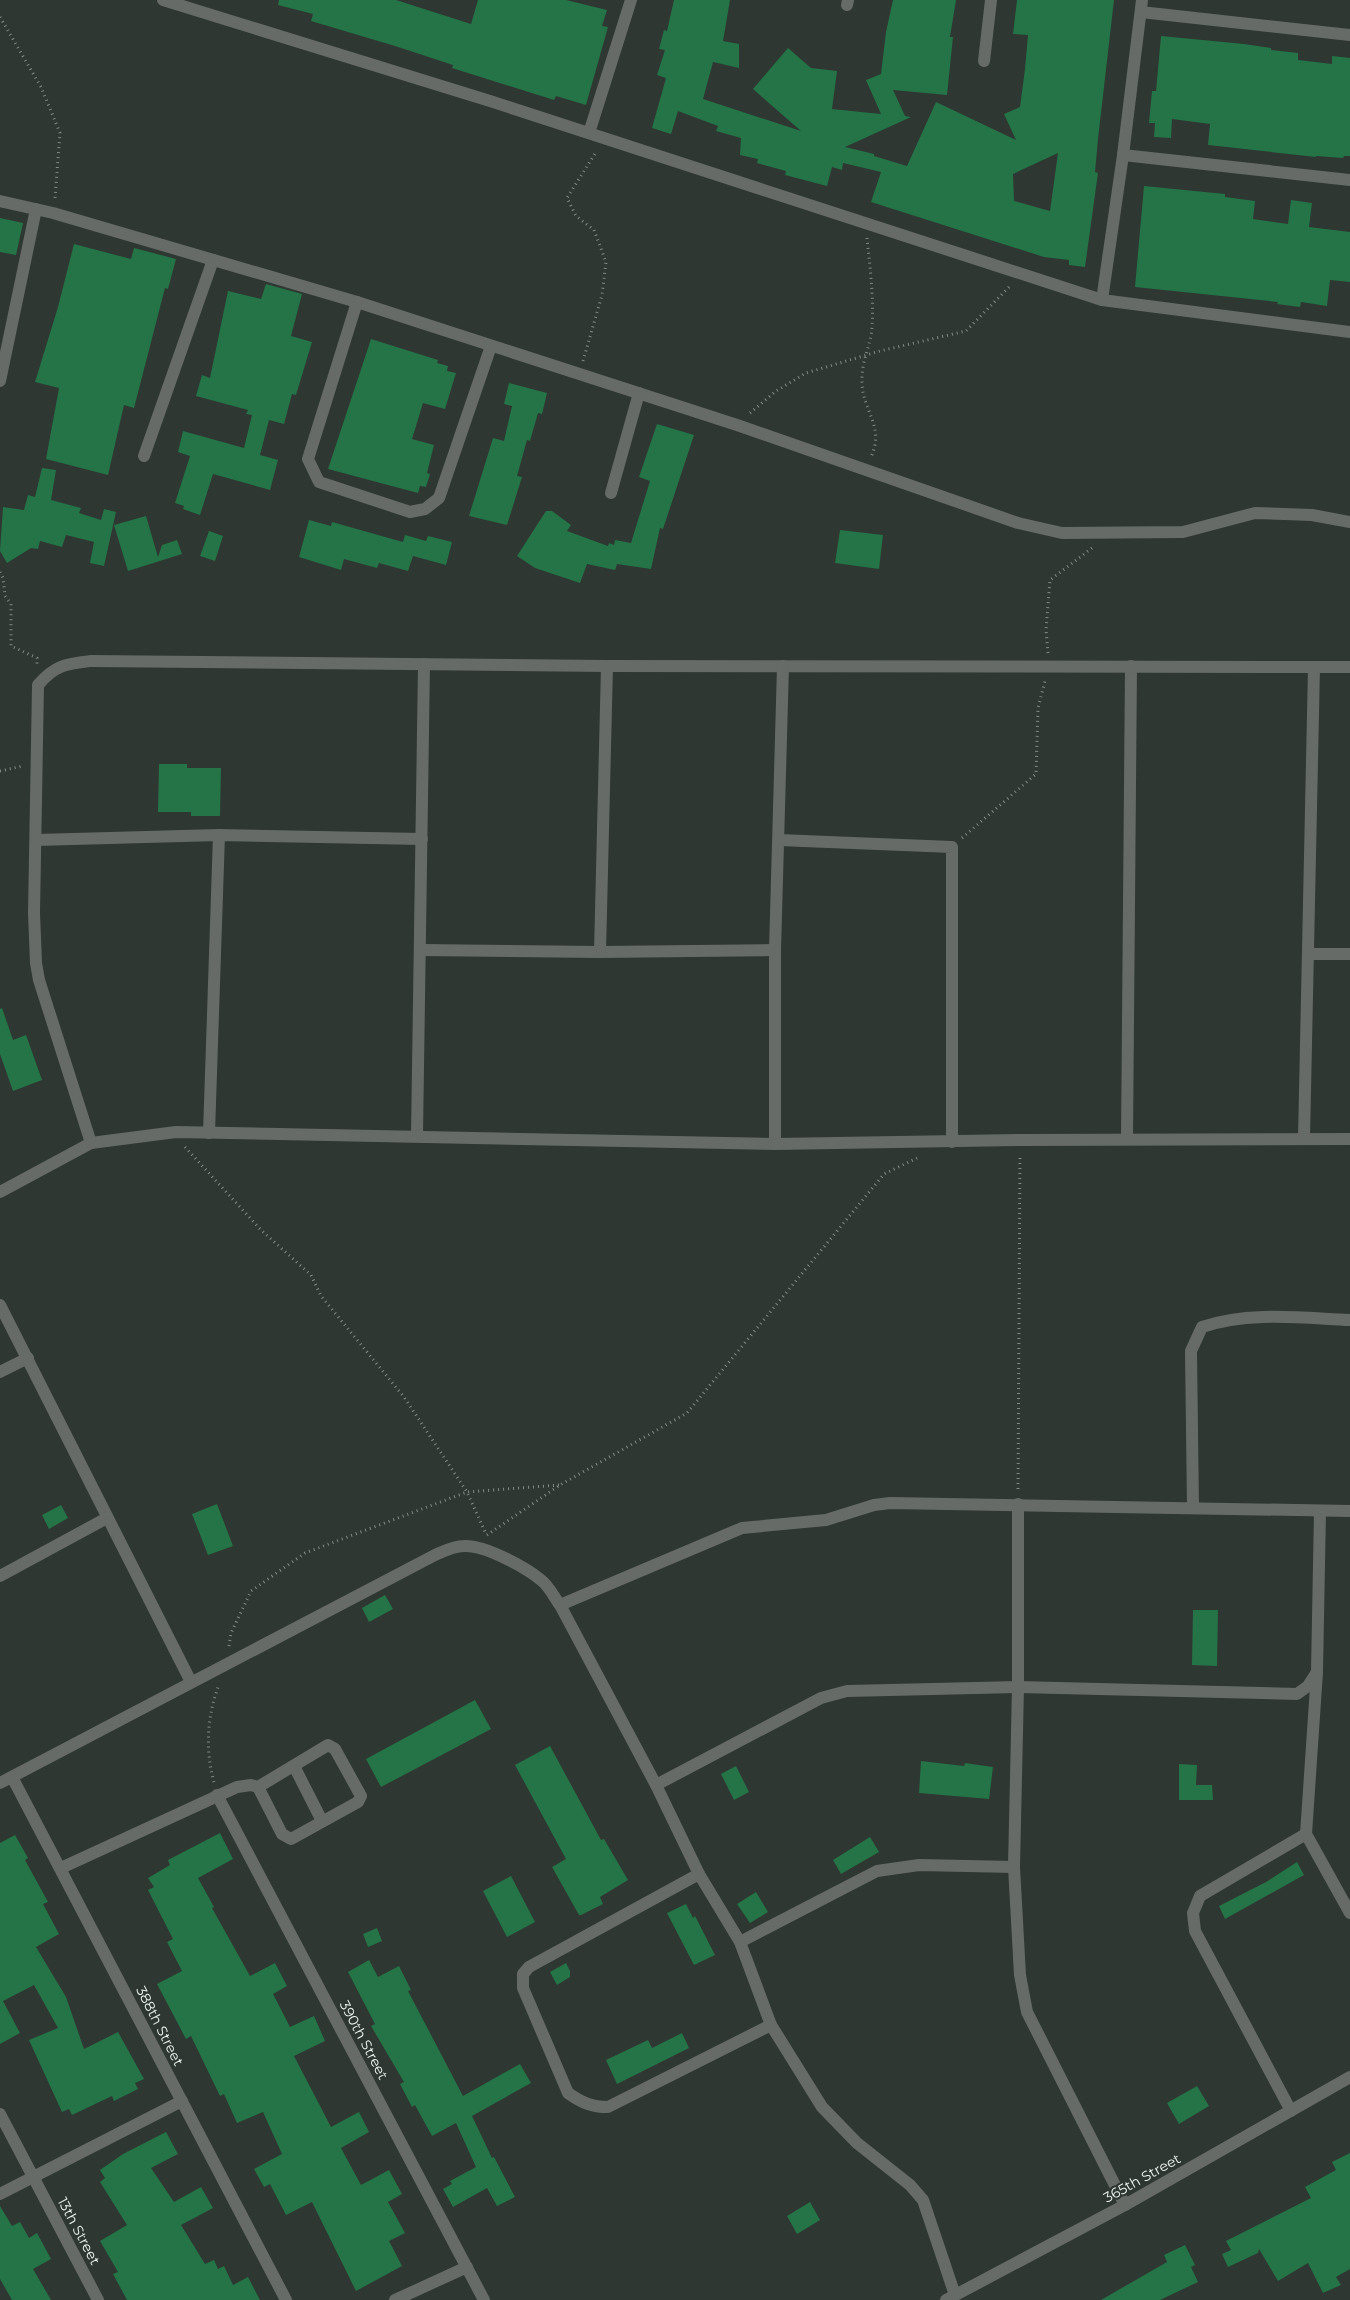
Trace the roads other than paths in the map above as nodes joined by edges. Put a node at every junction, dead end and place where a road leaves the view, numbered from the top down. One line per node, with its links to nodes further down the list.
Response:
1 (164, 0): 7 (street)
2 (631, 0): 7 (street)
3 (991, 0): 6 (street)
4 (1141, 6): 5 (street); 8 (street)
5 (1350, 35)
6 (984, 61)
7 (589, 133): 13 (street)
8 (1123, 155): 9 (street); 13 (street)
9 (1350, 180)
10 (0, 201): 11 (street)
11 (36, 208): 12 (street); 17 (street)
12 (213, 260): 14 (street); 20 (street)
13 (1102, 300): 15 (street)
14 (357, 302): 16 (street); 16 (street)
15 (1350, 332)
16 (491, 346): 19 (street)
17 (2, 365): 18 (street)
18 (0, 381)
19 (640, 393): 21 (street); 22 (street)
20 (144, 456)
21 (611, 492)
22 (1350, 522)
23 (424, 664): 24 (street); 30 (street); 31 (street)
24 (607, 666): 25 (street); 35 (street)
25 (783, 666): 26 (street); 32 (street)
26 (1131, 666): 27 (street); 41 (street)
27 (1314, 667): 28 (street); 36 (street)
28 (1350, 667)
29 (219, 835): 30 (street); 31 (street); 38 (street)
30 (422, 839): 33 (street)
31 (36, 840): 44 (street)
32 (779, 840): 34 (street); 43 (street)
33 (421, 950): 35 (street); 39 (street)
34 (775, 950): 35 (street); 45 (street)
35 (600, 952)
36 (1309, 954): 37 (street); 40 (street)
37 (1350, 954)
38 (209, 1133): 39 (street); 44 (street)
39 (417, 1135): 45 (street)
40 (1304, 1138): 41 (street); 42 (street)
41 (1128, 1139): 43 (street)
42 (1350, 1139)
43 (952, 1142): 45 (street)
44 (91, 1143): 46 (street)
45 (775, 1144)
46 (0, 1192)
47 (0, 1305): 49 (street)
48 (1350, 1320): 52 (street)
49 (28, 1358): 50 (street); 55 (street)
50 (0, 1372)
51 (1018, 1504): 52 (street); 57 (street); 60 (street)
52 (1193, 1508): 53 (street)
53 (1320, 1511): 54 (street); 58 (street)
54 (1350, 1511)
55 (107, 1518): 56 (street); 59 (street)
56 (0, 1576)
57 (560, 1605): 59 (street); 64 (street)
58 (1317, 1672): 60 (street); 68 (street)
59 (191, 1682): 62 (street)
60 (1018, 1687): 64 (street); 69 (street)
61 (294, 1766): 65 (street); 67 (street); 67 (street)
62 (12, 1777): 63 (street); 70 (street, 388th Street)
63 (0, 1783)
64 (656, 1786): 71 (street)
65 (258, 1787): 66 (street); 67 (street)
66 (217, 1795): 70 (street); 82 (street, 390th Street)
67 (322, 1821)
68 (1306, 1834): 72 (street); 77 (street)
69 (1014, 1867): 73 (street); 81 (street)
70 (61, 1868): 76 (street, 388th Street)
71 (699, 1874): 73 (street); 74 (street)
72 (1350, 1912)
73 (740, 1942): 74 (street)
74 (771, 2025): 83 (street)
75 (1350, 2077): 77 (street, 365th Street)
76 (182, 2102): 79 (street); 85 (street, 388th Street)
77 (1291, 2111): 81 (street, 365th Street)
78 (0, 2114): 79 (street, 13th Street)
79 (33, 2177): 80 (street); 84 (street, 13th Street)
80 (0, 2194)
81 (1125, 2205): 83 (street, 365th Street)
82 (467, 2267): 86 (street); 87 (street, 390th Street)
83 (950, 2298)
84 (98, 2300)
85 (286, 2300)
86 (395, 2300)
87 (484, 2300)

